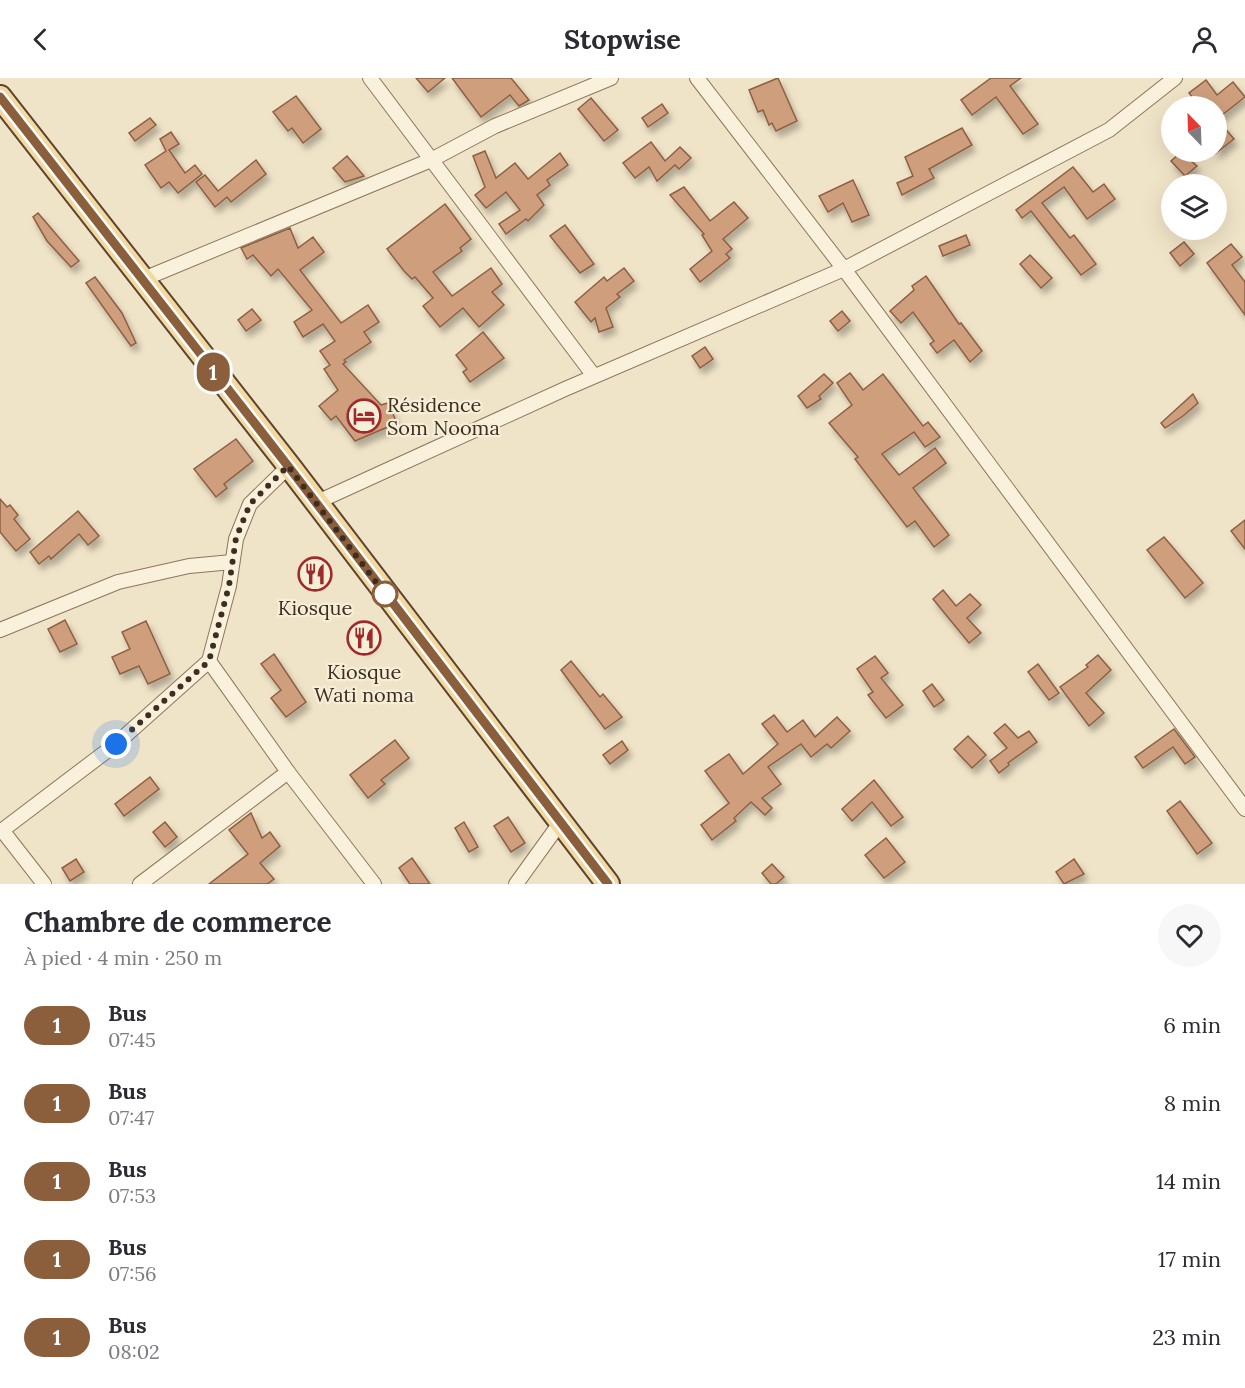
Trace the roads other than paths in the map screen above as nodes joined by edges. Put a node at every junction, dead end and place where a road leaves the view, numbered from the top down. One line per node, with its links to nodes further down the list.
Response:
1 (370, 78): 6 (street)
2 (610, 78): 6 (street)
3 (697, 78): 7 (street)
4 (1175, 78): 7 (street)
5 (0, 97): 8 (main road)
6 (431, 160): 8 (street); 9 (street)
7 (844, 269): 9 (street); 16 (street)
8 (141, 280): 10 (main road)
9 (594, 376): 11 (street)
10 (288, 466): 11 (main road); 12 (street)
11 (315, 503): 17 (main road)
12 (232, 562): 13 (street); 14 (street)
13 (0, 630)
14 (209, 661): 15 (street); 18 (street)
15 (288, 772): 21 (street); 22 (street)
16 (1245, 808)
17 (560, 823): 19 (street); 25 (main road)
18 (1, 831): 20 (street)
19 (529, 867): 23 (street); 24 (street)
20 (44, 884)
21 (140, 884)
22 (374, 884)
23 (516, 884)
24 (529, 884)
25 (608, 884)

